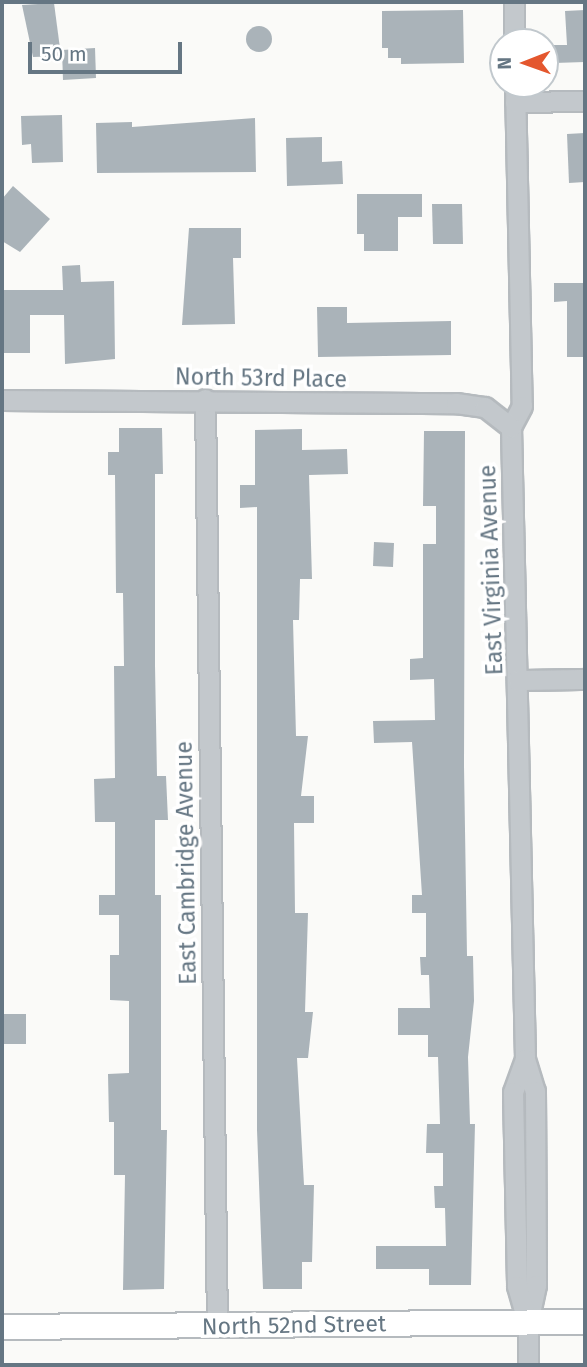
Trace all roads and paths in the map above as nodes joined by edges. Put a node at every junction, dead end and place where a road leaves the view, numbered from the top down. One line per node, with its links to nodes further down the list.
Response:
1 (513, 2): 2 (street)
2 (514, 28)
3 (515, 98): 8 (street, East Virginia Avenue)
4 (559, 98): 5 (street)
5 (585, 101)
6 (205, 399): 7 (street, North 53rd Place); 8 (street, North 53rd Place); 13 (street, East Cambridge Avenue)
7 (2, 400)
8 (511, 427): 10 (street, East Virginia Avenue)
9 (585, 679): 10 (street)
10 (518, 680): 11 (street, East Virginia Avenue)
11 (527, 1322): 12 (main road, North 52nd Street); 13 (main road, North 52nd Street); 15 (street, East Virginia Avenue)
12 (585, 1322)
13 (217, 1326): 14 (main road, North 52nd Street)
14 (2, 1327)
15 (528, 1365)

